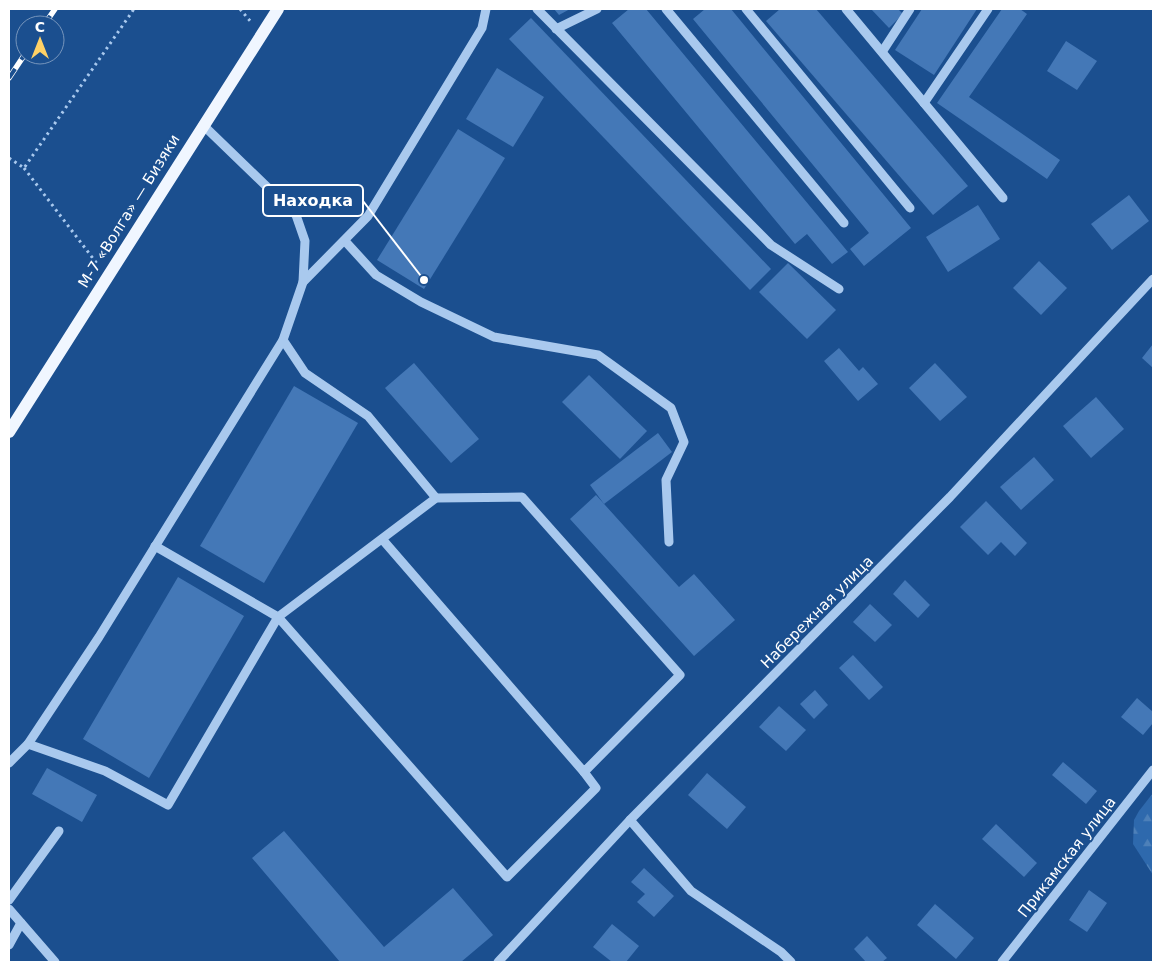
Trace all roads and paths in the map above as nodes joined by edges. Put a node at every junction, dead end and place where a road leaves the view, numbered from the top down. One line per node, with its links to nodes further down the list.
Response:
1 (134, 9): 16 (path)
2 (278, 9): 14 (main road, М-7 «Волга» — Бизяки)
3 (486, 9): 20 (street)
4 (537, 9): 11 (street)
5 (597, 9): 11 (street)
6 (666, 9): 19 (street)
7 (746, 9): 18 (street)
8 (846, 9): 12 (street)
9 (910, 9): 12 (street)
10 (988, 9): 13 (street)
11 (556, 28): 24 (street)
12 (882, 52): 13 (street)
13 (924, 103): 17 (street)
14 (203, 125): 21 (main road, М-7 «Волга» — Бизяки); 22 (street)
15 (9, 158): 16 (path)
16 (24, 168): 21 (path)
17 (1003, 198)
18 (910, 208)
19 (844, 223)
20 (344, 240): 22 (street); 29 (street)
21 (106, 277): 26 (main road, М-7 «Волга» — Бизяки)
22 (303, 282): 25 (street)
23 (1152, 283): 36 (street, Набережная улица)
24 (839, 289)
25 (283, 340): 27 (street); 30 (street)
26 (9, 432)
27 (436, 498): 28 (street); 35 (street)
28 (382, 539): 31 (street); 35 (street)
29 (669, 542)
30 (155, 546): 31 (street); 32 (street)
31 (278, 617): 32 (street); 35 (street)
32 (28, 744): 33 (street)
33 (9, 763)
34 (1153, 770): 45 (street, Прикамская улица)
35 (584, 772)
36 (630, 820): 43 (street, Набережная улица); 44 (street)
37 (58, 831): 38 (street)
38 (9, 900)
39 (9, 909): 40 (street)
40 (21, 923): 41 (street); 42 (street)
41 (9, 945)
42 (55, 962)
43 (498, 962)
44 (791, 962)
45 (1002, 962)

